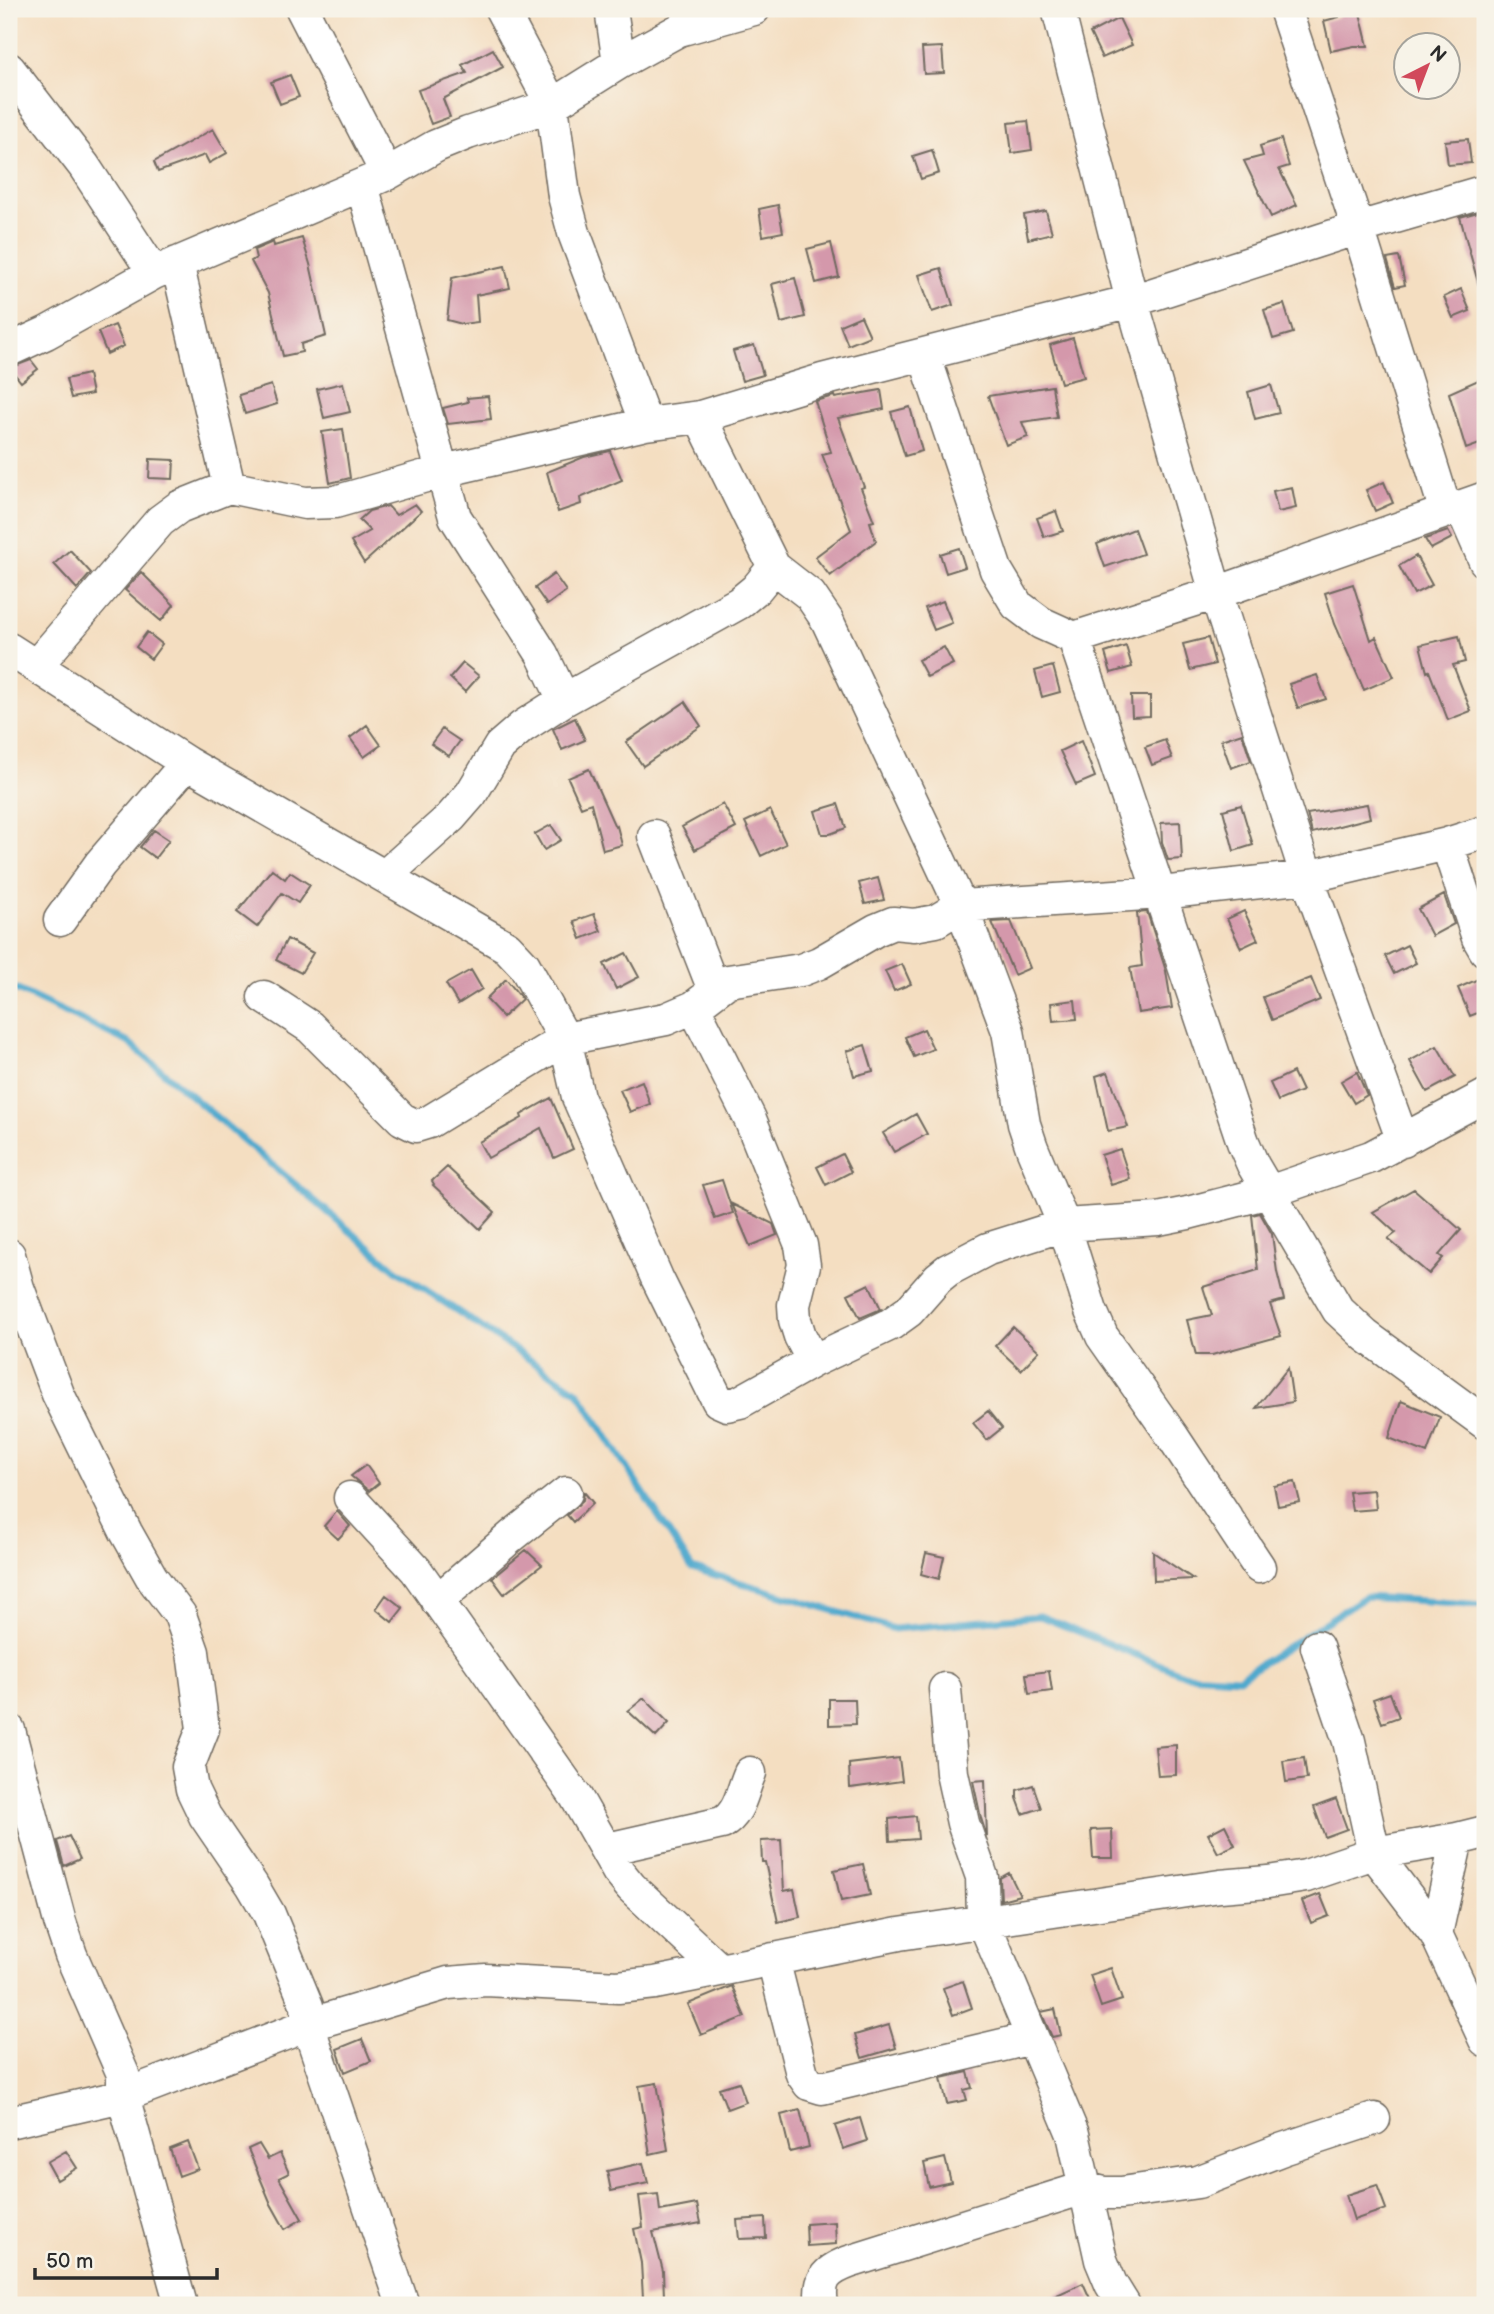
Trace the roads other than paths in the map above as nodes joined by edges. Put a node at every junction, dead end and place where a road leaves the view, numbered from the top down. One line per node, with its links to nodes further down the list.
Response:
1 (302, 9): 10 (street)
2 (500, 9): 9 (street)
3 (611, 9): 7 (street)
4 (754, 9): 7 (street)
5 (1058, 9): 14 (street)
6 (1285, 9): 12 (street)
7 (619, 63): 9 (street)
8 (9, 69): 13 (street)
9 (552, 105): 10 (street); 18 (street)
10 (375, 179): 13 (street); 19 (street)
11 (1485, 191): 12 (street)
12 (1358, 228): 14 (street); 21 (street)
13 (166, 268): 15 (street); 20 (street)
14 (1132, 301): 16 (street); 24 (street)
15 (9, 350)
16 (924, 354): 17 (street); 25 (street)
17 (700, 417): 18 (street); 23 (street)
18 (646, 424): 19 (street)
19 (443, 471): 20 (street); 28 (street)
20 (229, 487): 27 (street)
21 (1464, 505): 22 (street); 24 (street)
22 (1485, 561)
23 (774, 567): 28 (street); 36 (street)
24 (1216, 593): 25 (street); 34 (street)
25 (1074, 638): 35 (street)
26 (9, 649): 27 (street)
27 (36, 666): 29 (street)
28 (564, 701): 33 (street)
29 (187, 763): 33 (street); 37 (street)
30 (1485, 832): 32 (street)
31 (654, 836): 40 (street)
32 (1447, 844): 34 (street); 38 (street)
33 (385, 876): 41 (street)
34 (1307, 877): 35 (street); 43 (street)
35 (1161, 893): 36 (street); 44 (street)
36 (961, 906): 40 (street); 45 (street)
37 (60, 920)
38 (1485, 950)
39 (264, 997): 41 (street)
40 (704, 998): 41 (street); 48 (street)
41 (565, 1039): 48 (street)
42 (1485, 1096): 43 (street)
43 (1403, 1141): 44 (street)
44 (1269, 1192): 45 (street); 49 (street)
45 (1064, 1225): 48 (street); 52 (street)
46 (9, 1255): 47 (street)
47 (14, 1290): 65 (street)
48 (813, 1361)
49 (1485, 1423)
50 (566, 1493): 53 (street)
51 (350, 1498): 53 (street)
52 (1259, 1567)
53 (437, 1601): 59 (street)
54 (1317, 1647): 60 (street)
55 (945, 1689): 61 (street)
56 (9, 1730): 68 (street)
57 (750, 1773): 59 (street)
58 (1471, 1836): 60 (street); 62 (street)
59 (607, 1849): 64 (street)
60 (1374, 1853): 61 (street); 62 (street)
61 (983, 1920): 63 (street); 66 (street)
62 (1436, 1934): 67 (street)
63 (773, 1959): 64 (street); 66 (street)
64 (719, 1969): 65 (street)
65 (308, 2025): 68 (street); 73 (street)
66 (1032, 2038): 71 (street)
67 (1485, 2039)
68 (122, 2095): 70 (street); 72 (street)
69 (1374, 2119): 71 (street)
70 (9, 2122)
71 (1084, 2188): 74 (street); 75 (street)
72 (181, 2305)
73 (402, 2305)
74 (822, 2305)
75 (1124, 2305)

